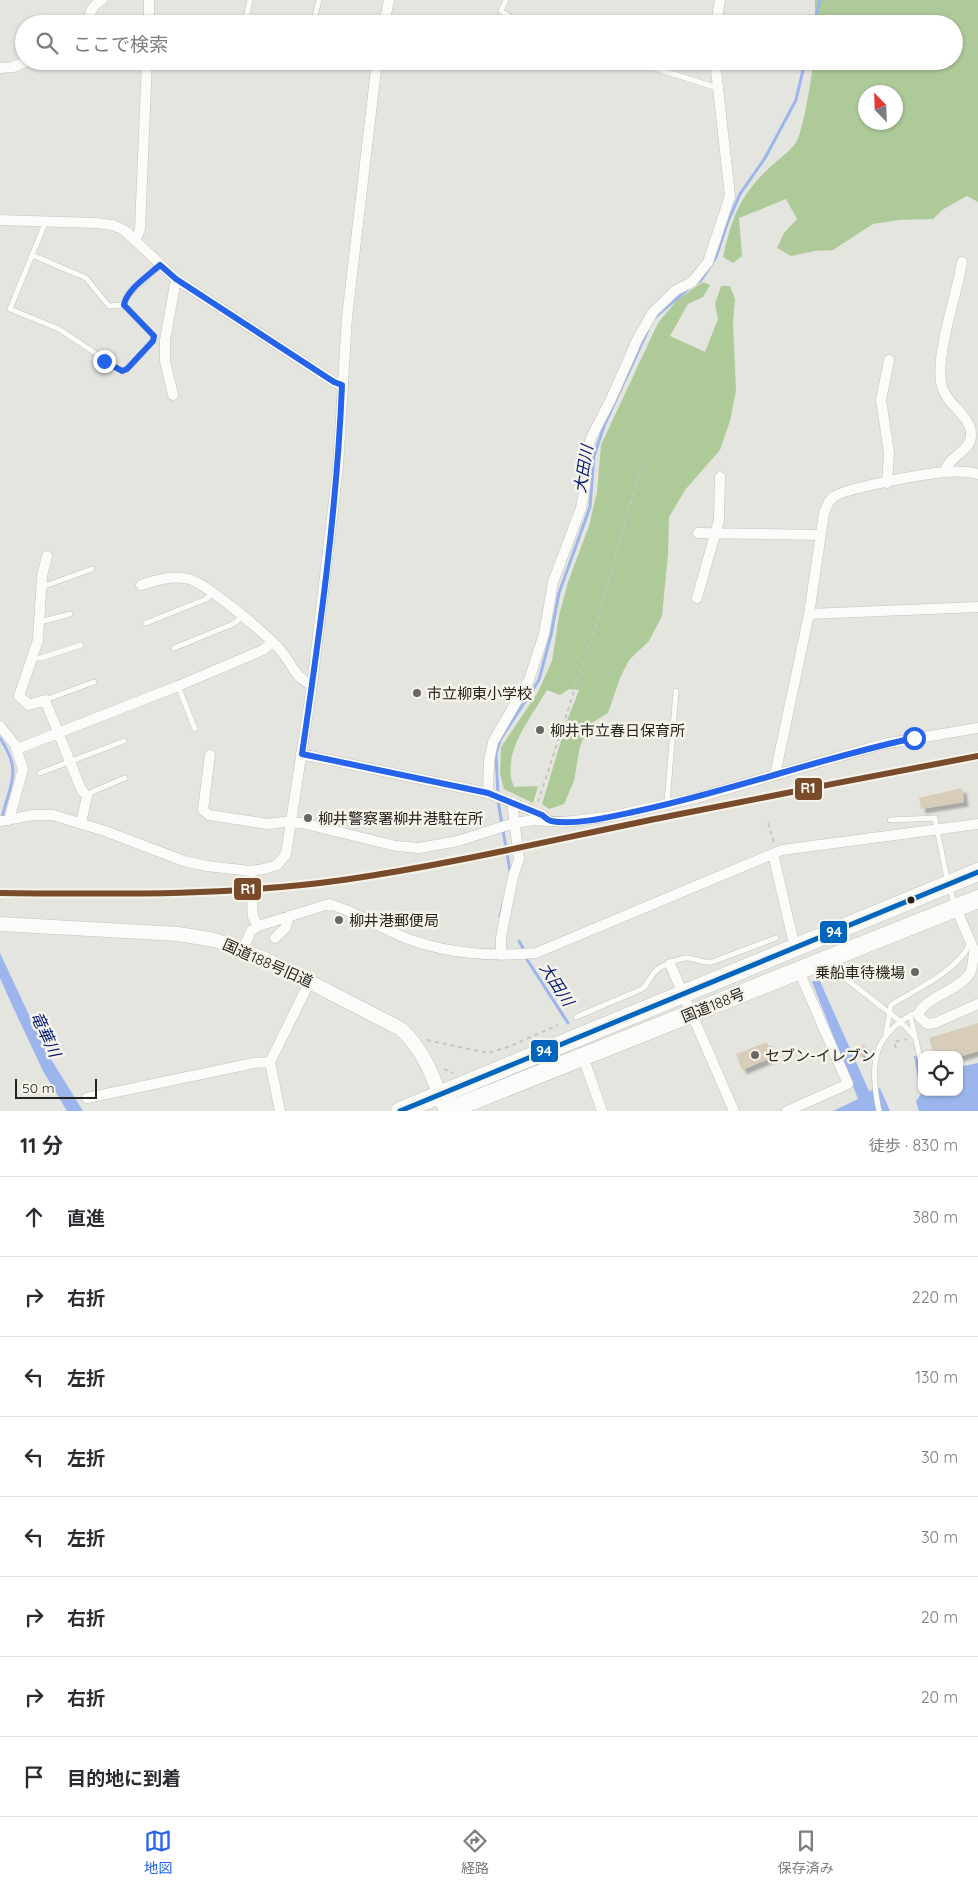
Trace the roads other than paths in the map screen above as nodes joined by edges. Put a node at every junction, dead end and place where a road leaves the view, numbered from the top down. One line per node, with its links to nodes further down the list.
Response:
1 (102, 0): 8 (street)
2 (149, 0): 9 (street)
3 (250, 0): 10 (lane)
4 (319, 0): 11 (lane)
5 (389, 0): 12 (street)
6 (506, 0): 13 (lane)
7 (720, 0): 14 (street)
8 (89, 15)
9 (149, 15)
10 (247, 15)
11 (315, 15)
12 (386, 15)
13 (507, 15)
14 (718, 15)
15 (15, 66): 16 (street)
16 (0, 68)
17 (147, 70): 24 (street)
18 (376, 70): 31 (street)
19 (662, 70): 21 (lane)
20 (716, 70): 21 (street)
21 (717, 88): 73 (street)
22 (0, 220): 23 (street)
23 (46, 221): 24 (street); 25 (lane)
24 (136, 239): 27 (street)
25 (32, 255): 29 (lane); 29 (lane)
26 (962, 262): 34 (street)
27 (160, 265): 28 (street); 29 (lane)
28 (176, 279): 31 (street); 32 (street)
29 (124, 305)
30 (889, 360): 36 (street)
31 (342, 385): 57 (street)
32 (172, 395)
33 (976, 470): 34 (street)
34 (945, 472): 36 (street)
35 (720, 478): 38 (street)
36 (887, 483): 39 (street)
37 (698, 533): 38 (street)
38 (716, 533): 39 (street); 45 (street)
39 (821, 535): 48 (street)
40 (47, 556): 43 (street)
41 (92, 569): 43 (lane)
42 (141, 585): 44 (street)
43 (42, 587): 50 (street)
44 (212, 593): 49 (street); 51 (lane)
45 (697, 598)
46 (978, 607): 48 (street)
47 (70, 614): 50 (lane)
48 (809, 614): 71 (street)
49 (242, 617): 52 (street); 54 (lane)
50 (40, 622): 55 (street)
51 (146, 623)
52 (272, 642): 57 (street); 58 (street)
53 (81, 645): 55 (lane)
54 (174, 648)
55 (32, 658): 60 (street)
56 (94, 682): 60 (lane)
57 (312, 685): 67 (street)
58 (178, 686): 63 (lane); 64 (street)
59 (676, 691): 76 (lane)
60 (45, 700): 64 (street)
61 (0, 726): 66 (street)
62 (978, 728): 71 (street)
63 (195, 729)
64 (58, 732): 66 (street); 69 (street)
65 (124, 741): 69 (lane)
66 (17, 749): 77 (street)
67 (302, 754): 73 (street); 81 (street)
68 (210, 755): 81 (street)
69 (70, 762): 70 (lane); 74 (street)
70 (40, 774)
71 (775, 775): 76 (street)
72 (126, 778): 74 (lane)
73 (495, 795): 75 (street)
74 (87, 796): 80 (street)
75 (512, 802): 79 (street); 82 (street)
76 (667, 805): 79 (street)
77 (4, 820): 80 (street)
78 (890, 820): 84 (lane)
79 (549, 821): 82 (street)
80 (81, 823): 86 (street)
81 (291, 823): 82 (street); 86 (street)
82 (514, 823): 99 (street)
83 (978, 824): 84 (street)
84 (937, 828): 85 (street); 88 (lane)
85 (773, 854): 96 (street); 99 (street)
86 (250, 871): 93 (street)
87 (978, 872): 88 (highway, 国道188号)
88 (948, 884): 90 (lane); 96 (highway, 国道188号)
89 (978, 899): 90 (highway, 国道188号)
90 (956, 908): 98 (street); 100 (highway, 国道188号)
91 (289, 916): 93 (street); 94 (street); 99 (street)
92 (0, 924): 97 (street, 国道188号旧道)
93 (258, 926): 97 (street)
94 (276, 938)
95 (776, 938): 101 (lane)
96 (795, 948): 104 (highway, 国道188号)
97 (243, 949): 103 (street, 国道188号旧道)
98 (974, 952): 106 (street); 108 (lane)
99 (501, 955)
100 (821, 960): 102 (highway, 国道188号); 108 (lane)
101 (670, 964): 104 (street); 109 (lane)
102 (798, 969): 107 (highway, 国道188号); 123 (street)
103 (310, 981): 115 (street); 116 (street, 国道188号旧道)
104 (684, 995): 107 (street); 116 (highway, 国道188号)
105 (978, 1004): 106 (street)
106 (915, 1013): 110 (lane); 112 (lane)
107 (692, 1014): 114 (highway, 国道188号); 122 (street)
108 (889, 1014): 110 (lane); 111 (lane)
109 (576, 1017)
110 (900, 1022): 111 (lane); 112 (lane)
111 (886, 1033): 124 (lane)
112 (915, 1037): 113 (lane)
113 (918, 1051)
114 (583, 1057): 120 (highway, 国道188号); 121 (street)
115 (270, 1062): 117 (street); 118 (street)
116 (440, 1094): 119 (highway, 国道188号); 120 (street, 国道188号旧道)
117 (87, 1098)
118 (280, 1111)
119 (400, 1111)
120 (446, 1111)
121 (602, 1111)
122 (734, 1111)
123 (787, 1111)
124 (880, 1111)

